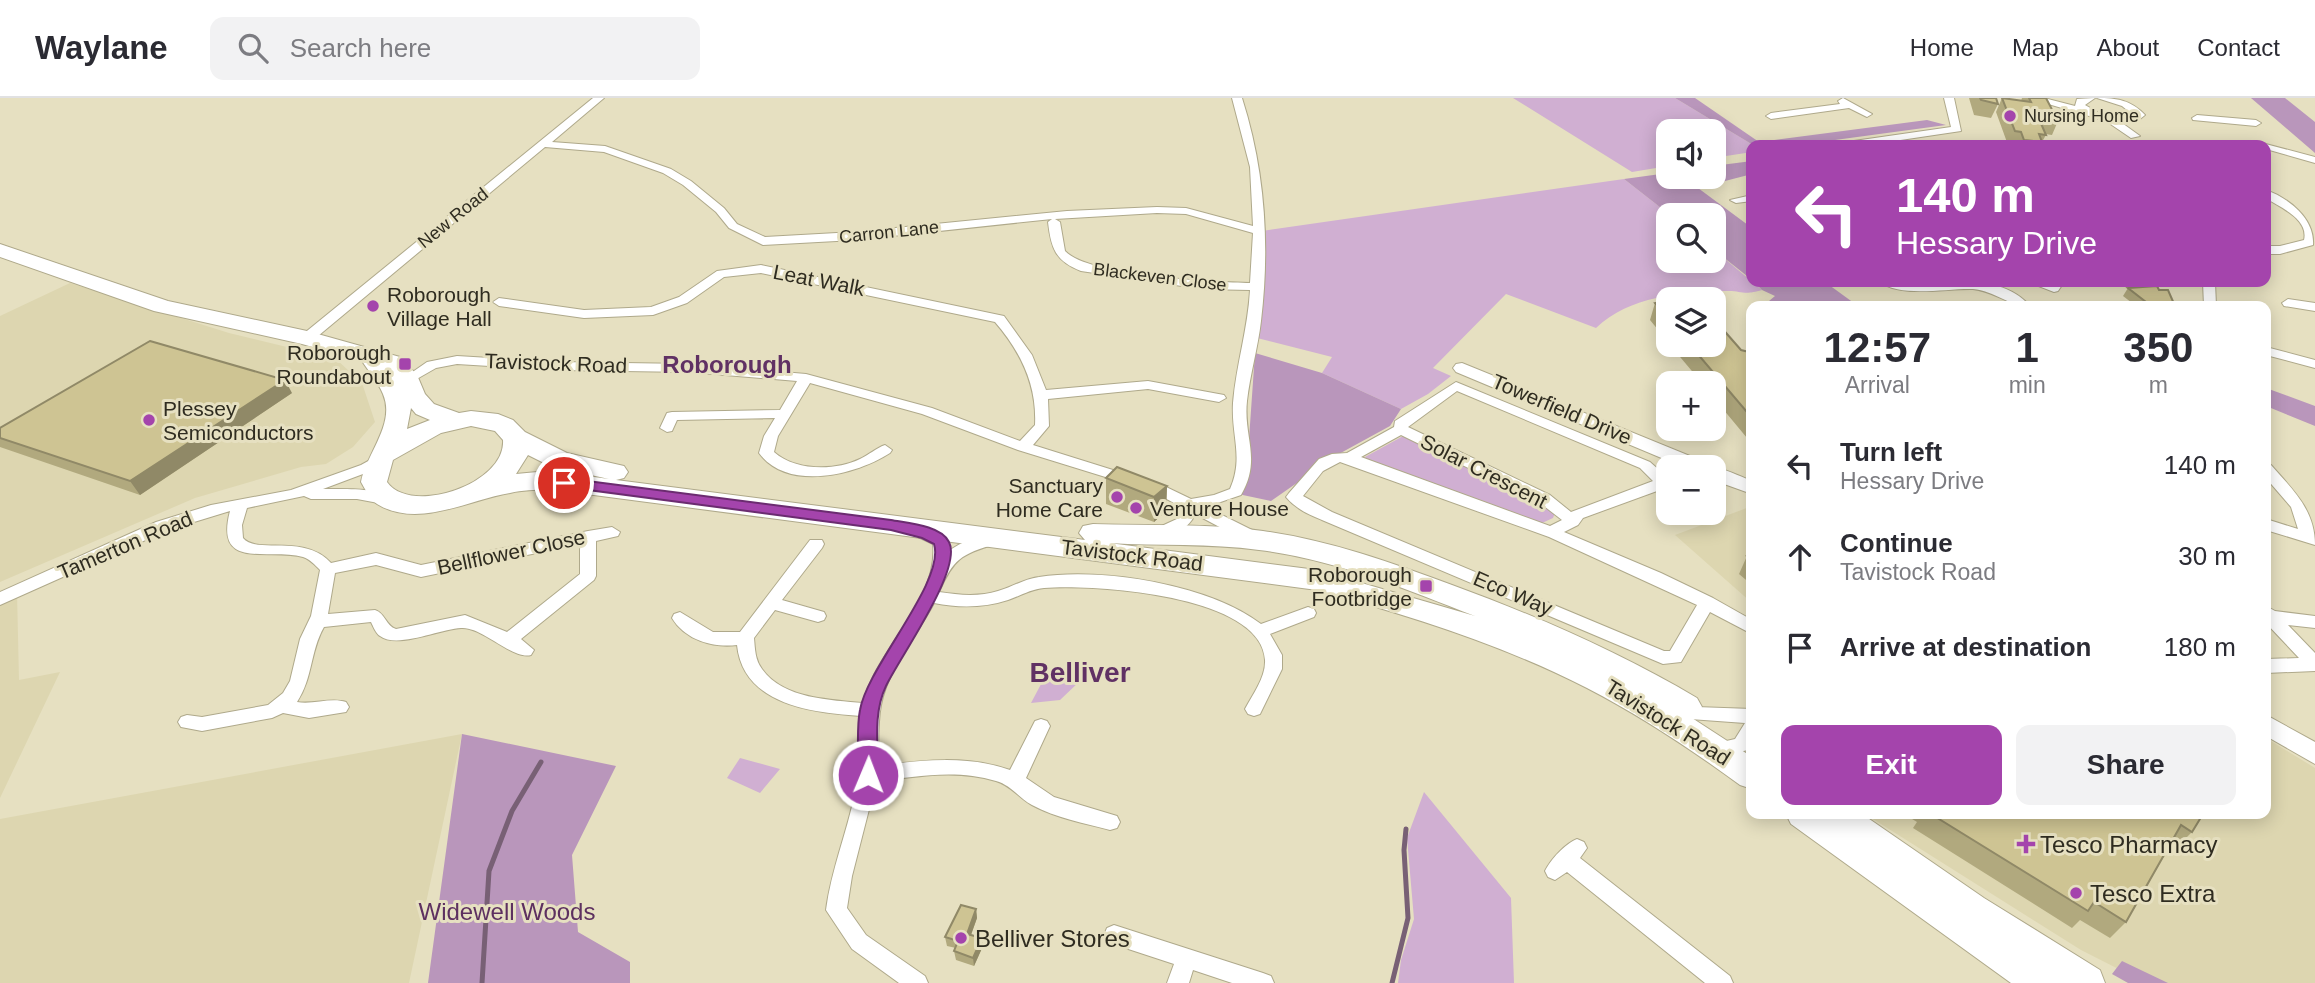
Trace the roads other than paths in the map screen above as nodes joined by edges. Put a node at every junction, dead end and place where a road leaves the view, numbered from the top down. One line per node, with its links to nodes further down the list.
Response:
1 (599, 98): 23 (street, New Road)
2 (1237, 98): 31 (street)
3 (1838, 98): 8 (street)
4 (1949, 98): 19 (street)
5 (2036, 98): 7 (street); 12 (street)
6 (2102, 98): 9 (street)
7 (2085, 99): 12 (street)
8 (1852, 106): 10 (street); 11 (street)
9 (2139, 109): 16 (street); 21 (street)
10 (1790, 114): 14 (street); 17 (street)
11 (1867, 114)
12 (2090, 114): 16 (street)
13 (2247, 114): 18 (street)
14 (1771, 116)
15 (2197, 118): 18 (street)
16 (2108, 119): 20 (street)
17 (1800, 122)
18 (2256, 123): 22 (street)
19 (1881, 140)
20 (2134, 140)
21 (2135, 140)
22 (2263, 140)
23 (543, 144): 31 (street, Carron Lane); 40 (street, New Road)
24 (2271, 148): 25 (street)
25 (2315, 160)
26 (2271, 196): 29 (street)
27 (1746, 199): 28 (street)
28 (1737, 200)
29 (2309, 218): 33 (street)
30 (1054, 222): 34 (street, Blackeven Close)
31 (1259, 229): 34 (street)
32 (0, 250): 40 (highway, Tavistock Road)
33 (2271, 250)
34 (1256, 287): 68 (street)
35 (1998, 287): 36 (street)
36 (2018, 301)
37 (499, 302): 47 (street, Leat Walk)
38 (2288, 303): 39 (street)
39 (2315, 307)
40 (307, 338): 42 (highway, Tavistock Road)
41 (2271, 352): 43 (street)
42 (372, 357): 46 (highway, Tavistock Road); 57 (highway)
43 (2315, 364)
44 (1462, 368): 56 (street, Towerfield Drive)
45 (806, 379): 46 (street, Tavistock Road); 49 (street); 54 (street, Tavistock Road)
46 (408, 380): 51 (highway, Tavistock Road)
47 (1042, 395): 48 (street); 54 (street, Leat Walk)
48 (1219, 398)
49 (784, 414): 50 (street); 55 (street)
50 (671, 416)
51 (457, 421): 53 (highway, Tavistock Road); 57 (highway, Tavistock Road)
52 (1401, 429): 58 (street); 60 (street, Solar Crescent); 69 (street, Solar Crescent)
53 (516, 438): 64 (highway, Tavistock Road); 75 (highway, Tavistock Road)
54 (1023, 447): 68 (street, Tavistock Road)
55 (885, 450)
56 (1670, 455)
57 (383, 456): 65 (street, Tamerton Road); 66 (highway)
58 (1344, 457): 72 (street); 84 (street, Eco Way)
59 (2271, 473): 76 (street)
60 (1656, 474)
61 (1726, 478): 63 (street, Towerfield Drive)
62 (1656, 486): 69 (street, Solar Crescent)
63 (1746, 486)
64 (472, 493): 66 (highway, Tavistock Road); 70 (highway, Tavistock Road)
65 (294, 494): 66 (street, Tamerton Road); 67 (street, Tamerton Road)
66 (392, 500)
67 (240, 504): 81 (street); 83 (street, Tamerton Road)
68 (1192, 504): 75 (street, Tavistock Road); 78 (street, Tavistock Road)
69 (1573, 521): 72 (street, Solar Crescent)
70 (891, 525): 77 (highway, Tavistock Road); 80 (street)
71 (2271, 526): 76 (street)
72 (1552, 531): 84 (street)
73 (612, 532): 74 (street, Bellflower Close)
74 (587, 536): 81 (street, Bellflower Close); 96 (street)
75 (1154, 536): 78 (highway, Tavistock Road)
76 (2311, 540)
77 (1028, 541): 80 (street); 107 (highway, Tavistock Road)
78 (1265, 541): 107 (highway, Tavistock Road)
79 (816, 544): 85 (street)
80 (941, 567): 82 (street)
81 (328, 569): 91 (street)
82 (928, 596): 94 (street); 103 (street)
83 (0, 599)
84 (1707, 602): 93 (street)
85 (770, 603): 88 (street); 95 (street)
86 (1308, 613): 94 (street)
87 (2271, 615): 92 (street)
88 (818, 617)
89 (2271, 617): 98 (street)
90 (680, 618): 95 (street)
91 (318, 621): 96 (street); 100 (street)
92 (2315, 622)
93 (1746, 625)
94 (1260, 631): 102 (street)
95 (745, 637): 103 (street)
96 (509, 640): 97 (street)
97 (525, 650)
98 (2315, 664): 99 (street)
99 (2271, 666)
100 (282, 706): 101 (street); 104 (street)
101 (340, 707)
102 (1254, 709)
103 (869, 710): 109 (street)
104 (187, 722)
105 (1041, 726): 110 (street)
106 (2271, 727): 108 (street)
107 (1744, 745)
108 (2315, 754)
109 (868, 775): 110 (street); 117 (street)
110 (1015, 780): 113 (street)
111 (1810, 819): 121 (highway)
112 (1843, 819): 122 (highway)
113 (1110, 822)
114 (1566, 859): 120 (street)
115 (1114, 935): 116 (street)
116 (1187, 959): 118 (street); 119 (street)
117 (916, 983)
118 (1178, 983)
119 (1263, 983)
120 (1722, 983)
121 (2042, 983)
122 (2086, 983)

